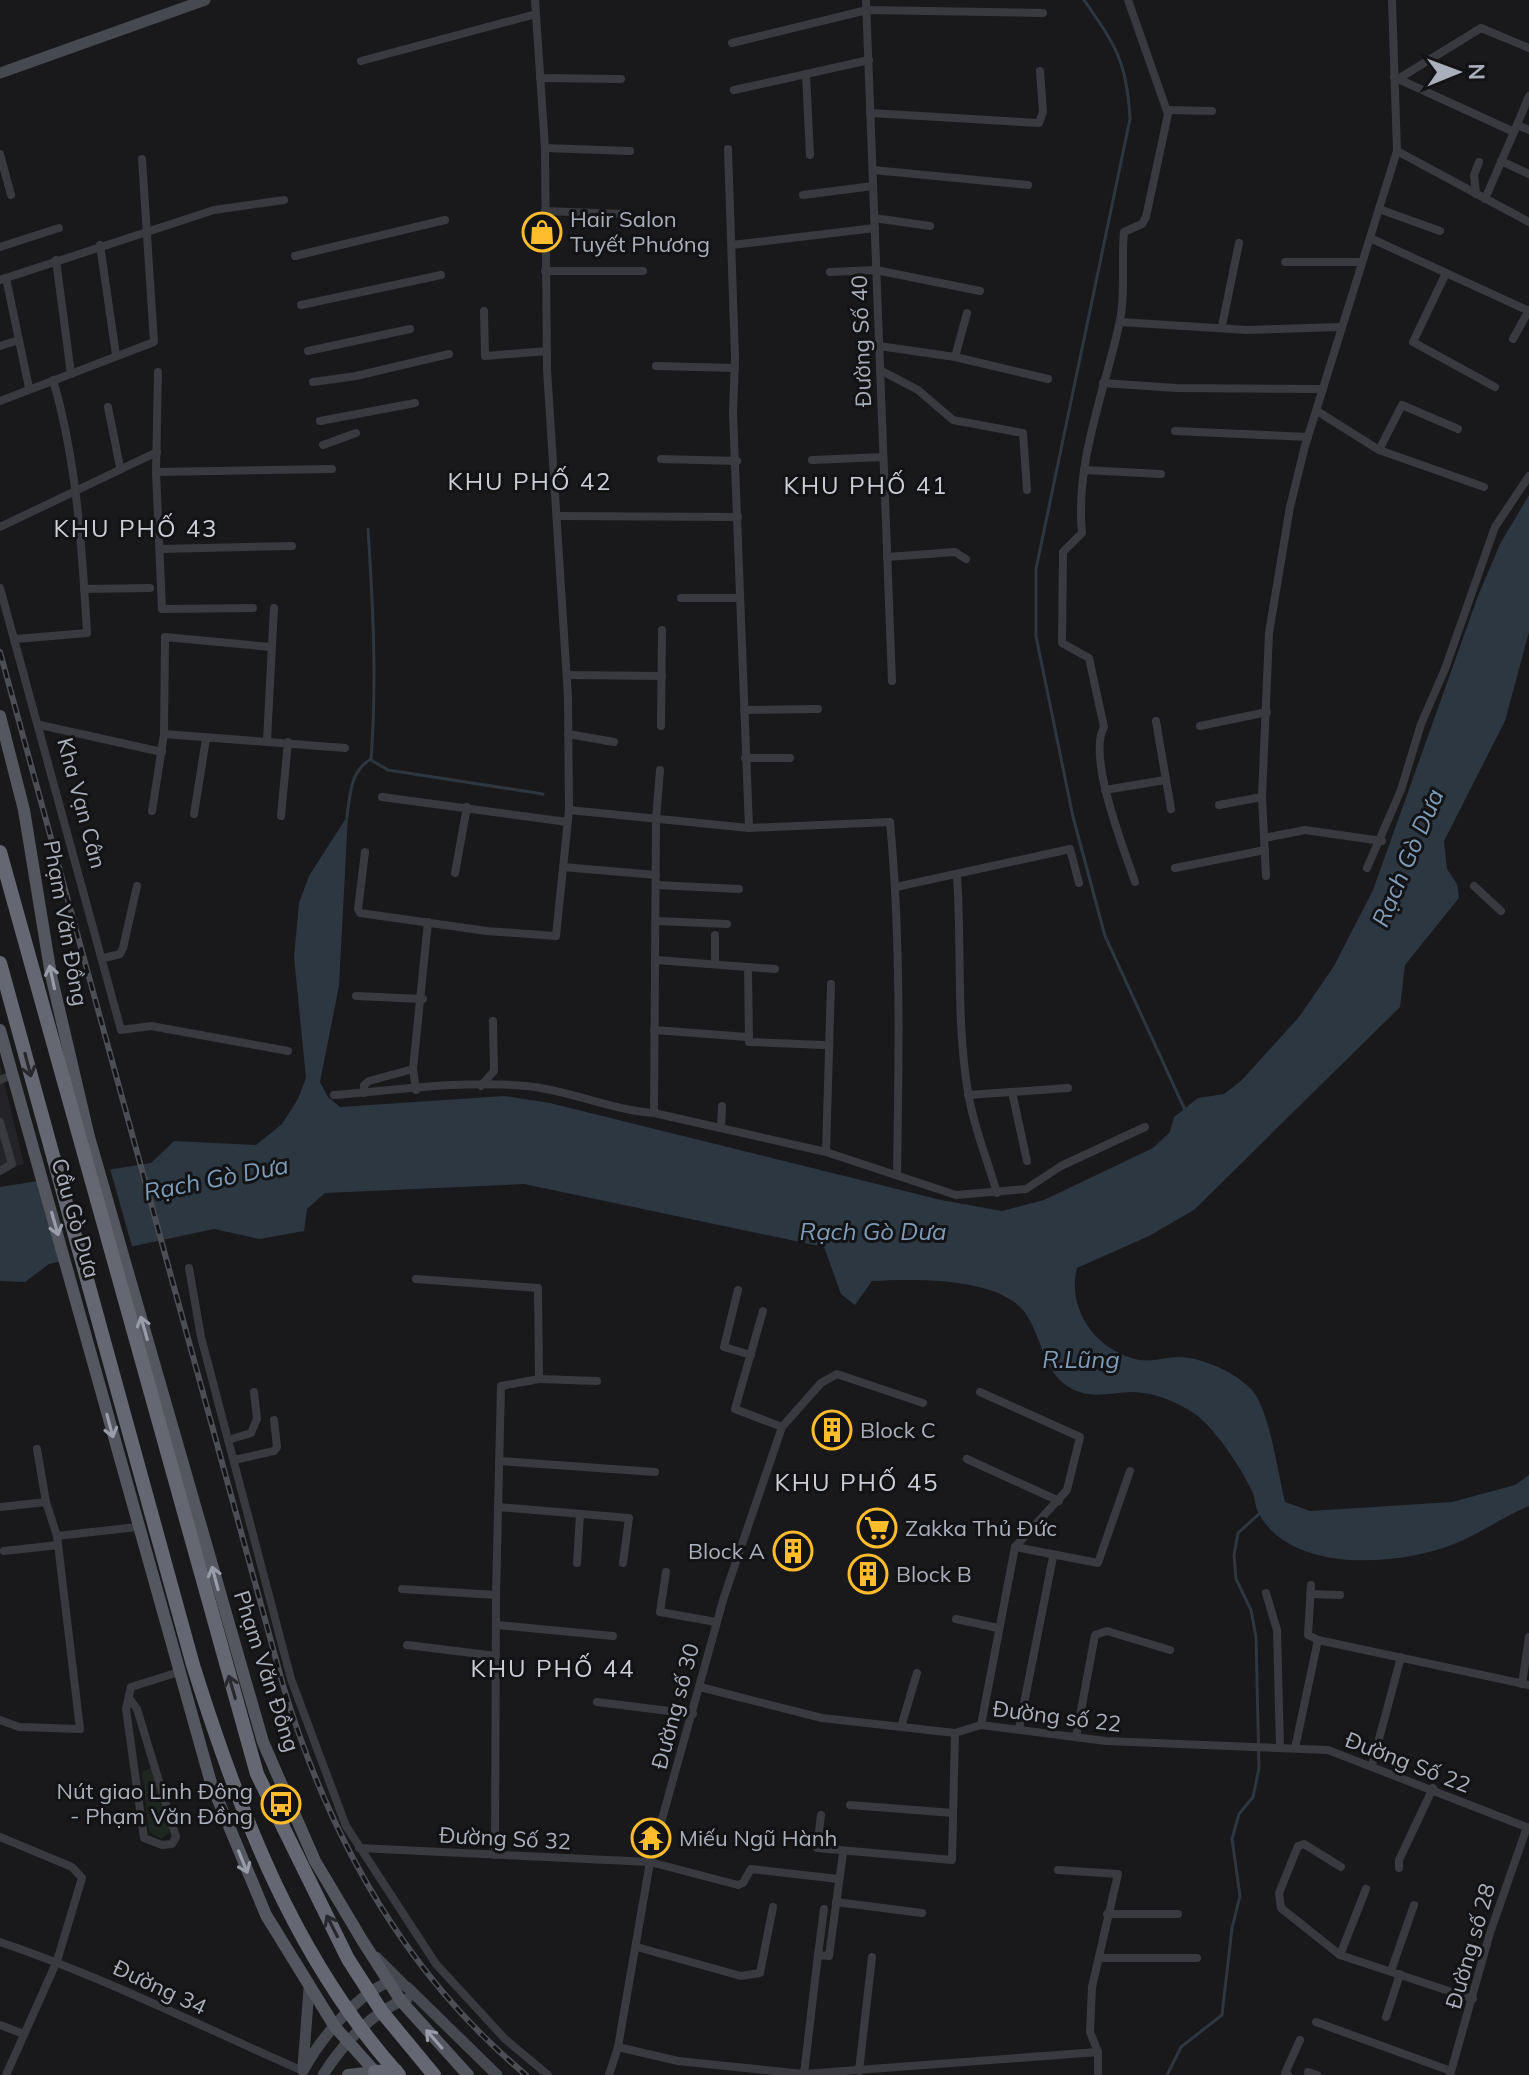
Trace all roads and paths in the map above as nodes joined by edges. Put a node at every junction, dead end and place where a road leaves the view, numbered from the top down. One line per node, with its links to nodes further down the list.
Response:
1 (205, 0): 18 (main road)
2 (535, 0): 12 (street)
3 (866, 0): 8 (street, Đường Số 40)
4 (966, 0): 9 (street)
5 (1005, 0): 10 (street)
6 (1128, 0): 25 (street)
7 (1392, 0): 21 (street)
8 (867, 10): 9 (street); 13 (street); 15 (street, Đường Số 40)
9 (967, 12): 10 (street)
10 (1003, 12): 11 (street)
11 (1043, 13)
12 (536, 14): 16 (street); 20 (street)
13 (732, 43)
14 (1529, 48): 21 (street)
15 (869, 60): 19 (street); 27 (street, Đường Số 40)
16 (361, 61)
17 (1040, 71): 27 (street)
18 (0, 73)
19 (806, 74): 23 (street); 35 (street)
20 (540, 78): 22 (street); 30 (street)
21 (1396, 78): 28 (street); 33 (street)
22 (621, 79)
23 (734, 90)
24 (1529, 96): 28 (street)
25 (1167, 110): 26 (street); 80 (street)
26 (1212, 111)
27 (870, 113): 39 (street, Đường Số 40)
28 (1516, 128): 29 (street); 37 (street)
29 (1529, 130)
30 (545, 148): 32 (street); 49 (street)
31 (728, 149): 62 (street)
32 (630, 151)
33 (1397, 151): 43 (street); 48 (street)
34 (0, 154): 44 (street)
35 (810, 155)
36 (142, 159): 57 (street)
37 (1501, 161): 40 (street); 46 (street)
38 (1479, 162): 43 (street)
39 (873, 170): 41 (street); 42 (street, Đường Số 40)
40 (1529, 174)
41 (1028, 185)
42 (873, 186): 45 (street); 51 (street, Đường Số 40)
43 (1476, 194): 46 (street)
44 (11, 195)
45 (803, 195)
46 (1485, 199): 53 (street)
47 (284, 200): 57 (street)
48 (1379, 209): 58 (street); 59 (street)
49 (545, 211): 50 (street); 69 (street)
50 (622, 214)
51 (874, 218): 54 (street); 56 (street, Đường Số 40)
52 (445, 220): 64 (street)
53 (1529, 222)
54 (930, 226)
55 (59, 228): 63 (street)
56 (875, 228): 62 (street); 68 (street, Đường Số 40)
57 (145, 230): 61 (street); 91 (street)
58 (1440, 231)
59 (1370, 238): 67 (street); 72 (street)
60 (1239, 243): 81 (street)
61 (100, 245): 65 (street); 91 (street)
62 (732, 245): 94 (street)
63 (0, 247)
64 (295, 256)
65 (56, 260): 74 (street); 97 (street)
66 (1285, 262): 67 (street)
67 (1362, 262): 82 (street)
68 (876, 270): 71 (street); 75 (street); 87 (street, Đường Số 40)
69 (545, 271): 70 (street); 89 (street)
70 (643, 271)
71 (830, 272)
72 (1446, 273): 78 (street); 102 (street)
73 (441, 275): 76 (street)
74 (3, 279): 85 (street)
75 (980, 291)
76 (301, 305)
77 (484, 311): 89 (street)
78 (1529, 311): 84 (street)
79 (967, 313): 92 (street)
80 (1120, 322): 81 (street); 101 (street)
81 (1222, 326): 82 (street)
82 (1340, 327): 104 (street)
83 (410, 329): 88 (street)
84 (1513, 339)
85 (19, 340): 86 (street); 103 (street)
86 (0, 346)
87 (879, 346): 92 (street); 95 (street, Đường Số 40)
88 (308, 351)
89 (547, 351): 130 (street)
90 (449, 354): 100 (street)
91 (116, 355): 97 (street)
92 (955, 357): 98 (street)
93 (656, 366): 94 (street)
94 (735, 368): 120 (street)
95 (880, 370): 117 (street, Đường Số 40); 129 (street)
96 (158, 372): 116 (street)
97 (71, 374): 99 (street)
98 (1048, 379)
99 (53, 380): 103 (street); 128 (street)
100 (313, 382)
101 (1103, 383): 104 (street); 123 (street)
102 (1495, 387)
103 (29, 388): 105 (street)
104 (1323, 389): 108 (street)
105 (0, 401)
106 (415, 403): 109 (street)
107 (108, 407): 121 (street)
108 (1317, 411): 113 (street); 115 (street)
109 (320, 421)
110 (1458, 429): 115 (street)
111 (1175, 431): 113 (street)
112 (356, 433): 114 (street)
113 (1308, 437): 152 (street)
114 (323, 445)
115 (1379, 450): 127 (street)
116 (157, 452): 121 (street); 124 (street)
117 (883, 457): 119 (street); 135 (street, Đường Số 40)
118 (661, 459): 120 (street)
119 (812, 460)
120 (737, 461): 131 (street)
121 (120, 467): 128 (street)
122 (332, 469): 124 (street)
123 (1084, 470): 125 (street); 170 (street)
124 (156, 472): 134 (street)
125 (1161, 474)
126 (1529, 476): 184 (street)
127 (1484, 487)
128 (74, 490): 132 (street); 139 (street)
129 (1027, 490)
130 (557, 516): 131 (street); 147 (street)
131 (738, 517): 141 (street)
132 (0, 527)
133 (292, 546): 134 (street)
134 (161, 549): 142 (street)
135 (887, 557): 136 (street); 149 (street, Đường Số 40)
136 (966, 559)
137 (0, 588): 145 (street, Kha Vạn Cân)
138 (150, 588): 139 (street)
139 (84, 589): 145 (street)
140 (681, 598): 141 (street)
141 (740, 598): 151 (street)
142 (253, 608)
143 (274, 608): 146 (street)
144 (662, 630): 148 (street)
145 (16, 639): 155 (street, Kha Vạn Cân)
146 (271, 647): 158 (street); 161 (street)
147 (567, 675): 148 (street); 159 (street)
148 (662, 676): 156 (street)
149 (892, 681)
150 (818, 709): 151 (street)
151 (744, 710): 166 (street)
152 (1267, 712): 157 (street); 172 (street)
153 (0, 716): 221 (main road, Phạm Văn Đồng, one-way to 153)
154 (1156, 721): 169 (street)
155 (40, 725): 165 (street); 206 (street, Kha Vạn Cân)
156 (661, 726)
157 (1200, 726)
158 (164, 734): 160 (street); 165 (street)
159 (568, 734): 163 (street); 176 (street)
160 (206, 739): 161 (street); 178 (street)
161 (267, 740): 162 (street)
162 (288, 742): 164 (street); 179 (street)
163 (614, 742)
164 (345, 748)
165 (162, 752): 177 (street)
166 (745, 758): 167 (street); 182 (street)
167 (790, 758)
168 (660, 770): 180 (street)
169 (1165, 780): 170 (street); 175 (street)
170 (1105, 790): 195 (street)
171 (382, 797): 174 (street)
172 (1262, 797): 173 (street); 183 (street)
173 (1219, 805)
174 (467, 807): 181 (street); 191 (street)
175 (1171, 809)
176 (569, 810): 180 (street); 181 (street)
177 (152, 811)
178 (194, 814)
179 (281, 816)
180 (656, 819): 182 (street); 194 (street)
181 (567, 822): 188 (street)
182 (749, 828): 199 (street)
183 (1264, 838): 184 (street); 185 (street)
184 (1382, 841): 190 (street)
185 (1265, 850): 189 (street); 193 (street)
186 (0, 852): 232 (highway, Phạm Văn Đồng)
187 (365, 852): 203 (street)
188 (563, 867): 194 (street); 203 (street)
189 (1175, 868)
190 (1367, 868)
191 (455, 873)
192 (957, 876): 196 (street); 199 (street); 230 (street)
193 (1266, 876)
194 (656, 880): 200 (street); 202 (street)
195 (1135, 882)
196 (1079, 883)
197 (137, 886): 206 (street)
198 (1474, 886): 201 (street)
199 (896, 887): 241 (street)
200 (739, 889)
201 (1501, 911)
202 (657, 921): 204 (street); 207 (street)
203 (428, 922): 214 (street)
204 (727, 924)
205 (715, 935): 209 (street)
206 (104, 958): 220 (street, Kha Vạn Cân)
207 (656, 960): 209 (street); 217 (street)
208 (0, 963): 247 (highway, Cầu Gò Dưa, one-way to 247)
209 (715, 964): 210 (street)
210 (748, 968): 211 (street); 218 (street)
211 (775, 969)
212 (831, 984): 238 (street)
213 (356, 996): 214 (street)
214 (423, 999): 222 (street)
215 (493, 1021): 224 (street)
216 (0, 1030): 223 (main road)
217 (654, 1030): 218 (street); 233 (street)
218 (748, 1037): 219 (street)
219 (823, 1045)
220 (288, 1051)
221 (69, 1053): 232 (main road); 237 (main road, Phạm Văn Đồng)
222 (413, 1069): 226 (street); 228 (street)
223 (6, 1077): 247 (main road, Cầu Gò Dưa, one-way to 247)
224 (481, 1086): 226 (street); 233 (street)
225 (1068, 1088): 227 (street)
226 (416, 1090): 228 (street)
227 (1012, 1092): 230 (street); 239 (street)
228 (364, 1093): 229 (street)
229 (334, 1095)
230 (968, 1095): 242 (street)
231 (722, 1106): 236 (street)
232 (71, 1111): 237 (highway, Phạm Văn Đồng)
233 (654, 1113): 236 (street)
234 (0, 1122): 240 (street)
235 (1145, 1127): 242 (street)
236 (721, 1128): 238 (street)
237 (84, 1139): 245 (highway, Cầu Gò Dưa)
238 (826, 1152): 241 (street)
239 (1027, 1161)
240 (0, 1171)
241 (897, 1174): 242 (street)
242 (997, 1193)
243 (189, 1268): 257 (street)
244 (416, 1279): 250 (street)
245 (125, 1283): 333 (main road, Phạm Văn Đồng, one-way to 245); 346 (highway, Phạm Văn Đồng, one-way to 245)
246 (738, 1290): 249 (street)
247 (82, 1295): 269 (main road, one-way to 269); 308 (highway)
248 (763, 1311): 249 (street)
249 (751, 1355): 256 (street)
250 (539, 1379): 251 (street); 261 (street)
251 (597, 1381)
252 (254, 1392): 257 (street)
253 (980, 1392): 264 (street)
254 (923, 1403): 256 (street, Đường số 30)
255 (274, 1420): 260 (street)
256 (782, 1427): 282 (street, Đường số 30)
257 (228, 1440): 260 (street)
258 (37, 1449): 265 (street)
259 (967, 1459): 264 (street)
260 (234, 1460): 316 (street)
261 (499, 1461): 263 (street); 267 (street)
262 (1130, 1471): 273 (street)
263 (655, 1472)
264 (1059, 1501): 271 (street)
265 (46, 1502): 266 (street); 270 (street)
266 (0, 1507)
267 (498, 1507): 268 (street); 279 (street)
268 (580, 1514): 274 (street); 275 (street)
269 (137, 1527): 270 (street); 292 (main road)
270 (57, 1540): 272 (street); 299 (street)
271 (1015, 1547): 273 (street); 284 (street)
272 (4, 1551)
273 (1053, 1557): 302 (street)
274 (577, 1563)
275 (623, 1563)
276 (666, 1572): 282 (street)
277 (402, 1589): 279 (street)
278 (1266, 1593): 305 (street)
279 (496, 1595): 283 (street)
280 (1340, 1595): 287 (street)
281 (956, 1619): 284 (street)
282 (716, 1622): 295 (street, Đường số 30)
283 (497, 1625): 285 (street); 290 (street)
284 (998, 1628): 300 (street)
285 (613, 1636)
286 (1529, 1637): 294 (street)
287 (1318, 1640): 291 (street); 306 (street)
288 (407, 1645): 290 (street)
289 (1170, 1650): 304 (street)
290 (496, 1656): 318 (street)
291 (1401, 1657): 294 (street); 307 (street)
292 (179, 1672): 296 (street); 309 (main road)
293 (917, 1673): 301 (street)
294 (1526, 1685)
295 (700, 1687): 298 (street, Đường số 30); 301 (street, Đường số 22)
296 (129, 1698): 296 (street)
297 (597, 1702): 298 (street)
298 (693, 1714): 319 (street, Đường số 30)
299 (0, 1720)
300 (981, 1725): 302 (street, Đường số 22); 303 (street, Đường số 22)
301 (901, 1727): 303 (street, Đường số 22)
302 (1019, 1729): 304 (street, Đường số 22)
303 (955, 1733): 312 (street)
304 (1076, 1737): 305 (street, Đường số 22)
305 (1275, 1746): 306 (street, Đường Số 22)
306 (1295, 1748): 307 (street, Đường Số 22)
307 (1372, 1765): 310 (street, Đường Số 22)
308 (227, 1771): 309 (main road); 337 (highway)
309 (211, 1783): 345 (main road, one-way to 345)
310 (1433, 1788): 314 (street, Đường Số 22); 321 (street)
311 (850, 1805): 312 (street)
312 (953, 1813): 317 (street)
313 (821, 1815): 317 (street)
314 (1528, 1828): 347 (street, Đường số 28)
315 (0, 1837): 341 (street)
316 (359, 1848): 318 (street, Đường Số 32); 376 (street)
317 (843, 1853): 323 (street)
318 (495, 1855): 319 (street, Đường Số 32)
319 (650, 1862): 323 (street, Đường Số 32); 334 (street, Đường số 30)
320 (1341, 1867): 336 (street)
321 (1399, 1868)
322 (1058, 1870): 330 (street)
323 (838, 1879): 325 (street)
324 (1366, 1889): 336 (street)
325 (836, 1902): 329 (street); 335 (street)
326 (1414, 1905): 342 (street)
327 (773, 1907): 334 (street)
328 (824, 1909): 335 (street)
329 (922, 1913)
330 (1107, 1914): 331 (street); 339 (street)
331 (1178, 1914)
332 (0, 1942): 341 (street, Đường 34)
333 (367, 1947): 343 (main road, Phạm Văn Đồng); 344 (main road)
334 (637, 1947): 360 (street, Đường số 30)
335 (818, 1955): 369 (street)
336 (1340, 1955): 342 (street)
337 (312, 1956): 345 (main road); 351 (highway)
338 (872, 1957): 363 (street)
339 (1100, 1958): 340 (street); 361 (street)
340 (1197, 1958)
341 (57, 1961): 357 (street); 365 (street, Đường 34)
342 (1396, 1973): 347 (street); 352 (street)
343 (388, 1982): 344 (main road); 346 (main road); 349 (main road, Phạm Văn Đồng)
344 (407, 1987): 348 (main road)
345 (309, 1989): 355 (main road); 365 (main road)
346 (369, 1995): 350 (highway, Phạm Văn Đồng); 351 (main road)
347 (1473, 1999): 368 (street, Đường số 28)
348 (419, 2000): 349 (main road); 375 (main road)
349 (401, 2001): 350 (main road); 374 (main road, Phạm Văn Đồng, one-way to 349)
350 (382, 2012): 356 (main road); 373 (highway, Phạm Văn Đồng)
351 (348, 2013): 355 (main road); 356 (highway)
352 (1386, 2017)
353 (1316, 2022): 368 (street)
354 (0, 2025): 357 (street)
355 (335, 2027): 359 (main road); 365 (main road)
356 (361, 2030): 359 (main road); 367 (highway)
357 (24, 2034): 370 (street)
358 (1300, 2040): 379 (street)
359 (348, 2042): 366 (main road); 371 (main road)
360 (618, 2047): 362 (street); 377 (street, Đường số 30)
361 (1098, 2052): 364 (street); 378 (street)
362 (720, 2070): 369 (street)
363 (859, 2071): 364 (street); 369 (street)
364 (870, 2072)
365 (302, 2073)
366 (376, 2073): 367 (highway); 372 (main road)
367 (398, 2073)
368 (1451, 2073)
369 (804, 2074)
370 (6, 2075)
371 (323, 2075)
372 (348, 2075)
373 (434, 2075)
374 (468, 2075)
375 (497, 2075)
376 (548, 2075)
377 (609, 2075)
378 (1098, 2075)
379 (1288, 2075)

